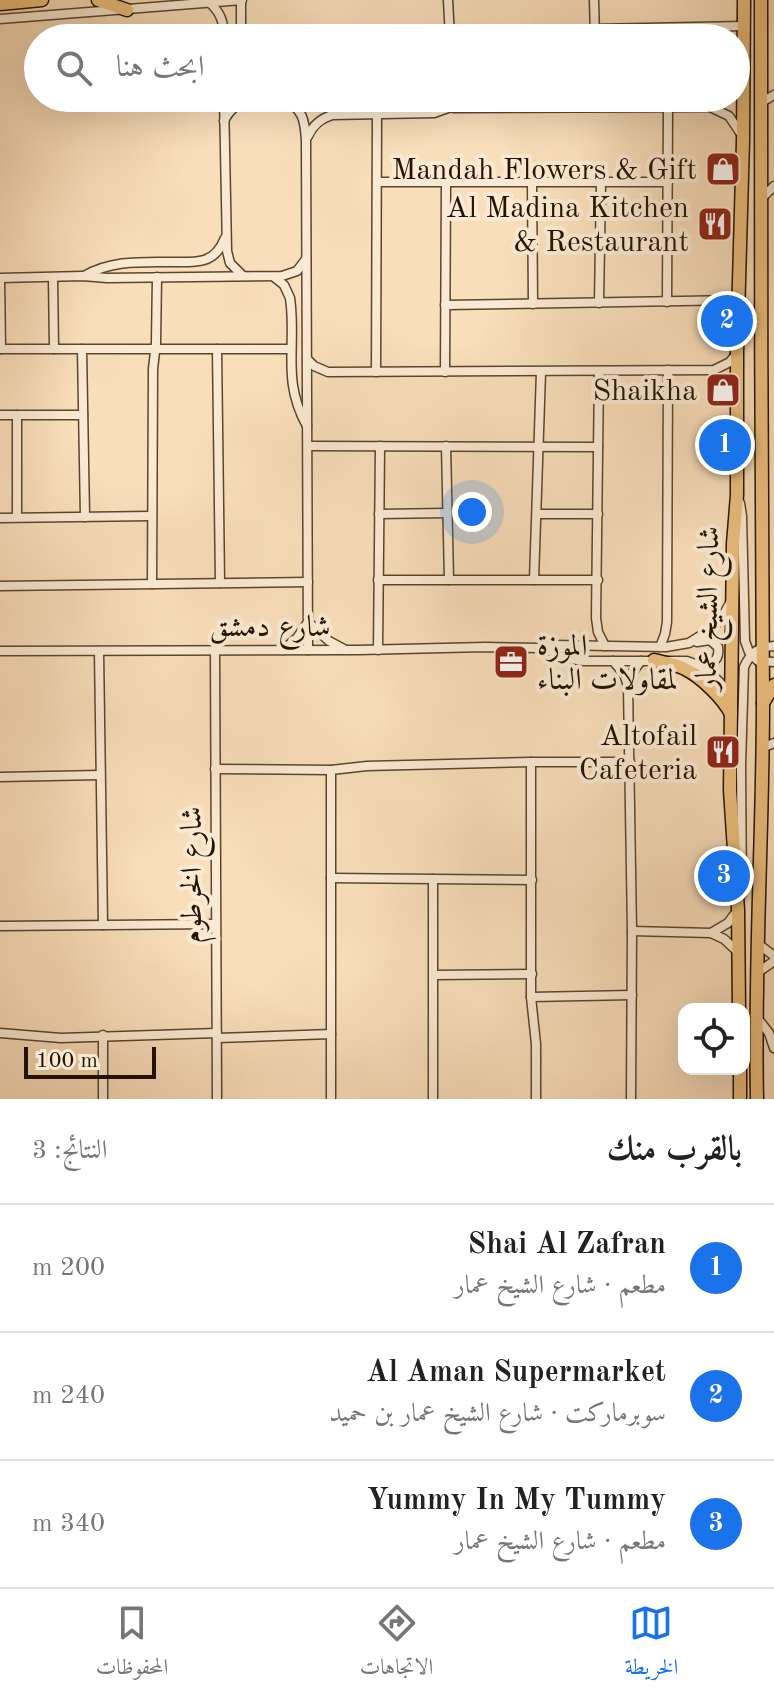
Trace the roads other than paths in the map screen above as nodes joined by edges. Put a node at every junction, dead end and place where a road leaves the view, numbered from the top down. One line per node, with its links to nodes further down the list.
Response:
1 (42, 0): 9 (main road)
2 (98, 0): 10 (main road)
3 (241, 0): 8 (street); 13 (street)
4 (448, 0): 14 (street)
5 (594, 0): 15 (street)
6 (743, 2): 16 (main road, شارع الشيخ عمار)
7 (762, 2): 18 (main road)
8 (210, 3): 10 (street); 12 (street)
9 (0, 4)
10 (127, 10): 11 (street)
11 (0, 19)
12 (223, 24)
13 (241, 24)
14 (449, 24)
15 (595, 24)
16 (744, 24)
17 (774, 95): 18 (street)
18 (760, 103): 36 (main road)
19 (224, 112): 27 (street)
20 (230, 112): 27 (street)
21 (300, 112): 28 (street)
22 (436, 112): 26 (street)
23 (668, 112): 31 (street)
24 (720, 112): 29 (street)
25 (743, 112): 29 (main road, شارع الشيخ عمار)
26 (377, 113): 28 (street); 30 (street)
27 (224, 122): 37 (street)
28 (306, 141): 38 (street)
29 (743, 141): 45 (main road, شارع الشيخ عمار)
30 (377, 182): 32 (street); 61 (street)
31 (668, 182): 34 (street); 46 (street)
32 (446, 183): 33 (street); 49 (street)
33 (532, 183): 34 (street); 48 (street)
34 (601, 183): 47 (street)
35 (774, 186): 36 (street)
36 (760, 200): 85 (main road)
37 (226, 235): 39 (street); 40 (street)
38 (307, 258): 42 (street); 57 (street)
39 (83, 276): 41 (street); 43 (street)
40 (243, 276): 41 (street); 42 (street)
41 (157, 277): 53 (street)
42 (274, 277): 55 (street)
43 (53, 278): 44 (street); 51 (street)
44 (0, 279): 50 (street)
45 (738, 300): 46 (street); 56 (main road, شارع الشيخ عمار)
46 (667, 302): 47 (street)
47 (599, 303): 48 (street)
48 (533, 304): 49 (street)
49 (445, 305): 62 (street)
50 (1, 349): 51 (street)
51 (54, 349): 52 (street)
52 (82, 349): 53 (street); 69 (street)
53 (155, 349): 54 (street); 81 (street)
54 (217, 349): 55 (street); 91 (street)
55 (291, 349): 70 (street)
56 (737, 352): 59 (street); 65 (main road, شارع الشيخ عمار)
57 (307, 359): 60 (street); 66 (street)
58 (668, 370): 59 (street); 64 (street); 100 (street)
59 (714, 370): 65 (street)
60 (328, 372): 61 (street); 66 (street)
61 (376, 372): 62 (street)
62 (445, 372): 63 (street)
63 (541, 372): 64 (street); 74 (street)
64 (599, 372): 75 (street)
65 (731, 380): 76 (main road, شارع الشيخ عمار)
66 (307, 385): 70 (street)
67 (0, 415): 68 (street)
68 (17, 415): 69 (street); 82 (street)
69 (83, 415): 83 (street)
70 (308, 426): 71 (street)
71 (308, 446): 72 (street); 90 (street)
72 (380, 446): 73 (street); 78 (street)
73 (446, 446): 74 (street); 77 (street)
74 (539, 447): 75 (street); 79 (street)
75 (598, 447): 80 (street)
76 (737, 495): 94 (main road, شارع الشيخ عمار); 109 (street)
77 (447, 513): 78 (street); 87 (street)
78 (379, 514): 86 (street)
79 (537, 514): 80 (street); 88 (street)
80 (598, 514): 89 (street)
81 (152, 516): 83 (street); 92 (street)
82 (17, 517): 83 (street); 84 (street)
83 (85, 517)
84 (0, 518)
85 (768, 559): 95 (main road)
86 (378, 580): 87 (street); 106 (street)
87 (449, 580): 88 (street)
88 (534, 580): 89 (street)
89 (598, 580): 99 (street)
90 (308, 582): 91 (street); 96 (street)
91 (220, 583): 92 (street)
92 (152, 584): 93 (street)
93 (0, 586)
94 (732, 600): 98 (street, شارع دمشق); 116 (main road, شارع الشيخ عمار)
95 (762, 610): 97 (main road); 109 (main road)
96 (308, 622): 103 (street); 104 (street); 105 (street)
97 (774, 626)
98 (689, 643): 100 (street, شارع دمشق); 113 (street)
99 (605, 646): 100 (street, شارع دمشق); 101 (street, شارع دمشق)
100 (660, 647)
101 (541, 648): 106 (street, شارع دمشق); 111 (street, شارع دمشق)
102 (215, 650): 103 (street, شارع دمشق); 108 (street, شارع دمشق); 122 (street, شارع الخرطوم)
103 (282, 650): 104 (street, شارع دمشق)
104 (308, 650): 105 (street, شارع دمشق)
105 (345, 650): 106 (street, شارع دمشق)
106 (378, 650)
107 (0, 651): 108 (street, شارع دمشق)
108 (99, 651): 124 (street)
109 (765, 654): 117 (main road); 129 (street)
110 (654, 660): 112 (street, شارع دمشق); 113 (street, شارع دمشق); 118 (main road)
111 (613, 661): 112 (street, شارع دمشق); 115 (street)
112 (641, 661): 115 (street)
113 (700, 665): 116 (street)
114 (774, 685): 117 (main road)
115 (628, 686): 121 (street)
116 (731, 695): 118 (main road, شارع الشيخ عمار)
117 (763, 703): 119 (main road)
118 (731, 714): 129 (main road, شارع الشيخ عمار)
119 (768, 746): 135 (main road)
120 (531, 762): 121 (street); 123 (street); 128 (street)
121 (630, 762): 133 (street)
122 (215, 769): 123 (street); 130 (street, شارع الخرطوم)
123 (331, 770): 126 (street)
124 (100, 775): 125 (street); 131 (street)
125 (0, 777)
126 (331, 878): 127 (street); 146 (street)
127 (433, 879): 128 (street); 140 (street)
128 (532, 880): 139 (street)
129 (738, 910): 134 (street); 136 (main road, شارع الشيخ عمار)
130 (215, 924): 131 (street); 148 (street, شارع الخرطوم)
131 (103, 925): 132 (street)
132 (0, 926)
133 (632, 931): 134 (street); 141 (street)
134 (711, 933): 136 (street)
135 (757, 943): 137 (street); 138 (main road)
136 (738, 953): 143 (main road, شارع الشيخ عمار)
137 (774, 958): 138 (street)
138 (756, 973): 144 (main road)
139 (532, 974): 140 (street); 142 (street)
140 (434, 975): 155 (street)
141 (632, 995): 142 (street); 157 (street)
142 (531, 997): 156 (street)
143 (739, 1003)
144 (755, 1015): 149 (street); 159 (main road)
145 (0, 1033): 147 (street)
146 (331, 1034): 148 (street); 154 (street)
147 (103, 1035): 148 (street); 152 (street)
148 (217, 1035): 153 (street, شارع الخرطوم)
149 (772, 1035): 150 (street)
150 (774, 1048)
151 (740, 1075): 158 (main road)
152 (103, 1099)
153 (217, 1099)
154 (331, 1099)
155 (433, 1099)
156 (536, 1099)
157 (631, 1099)
158 (740, 1099)
159 (757, 1099)

